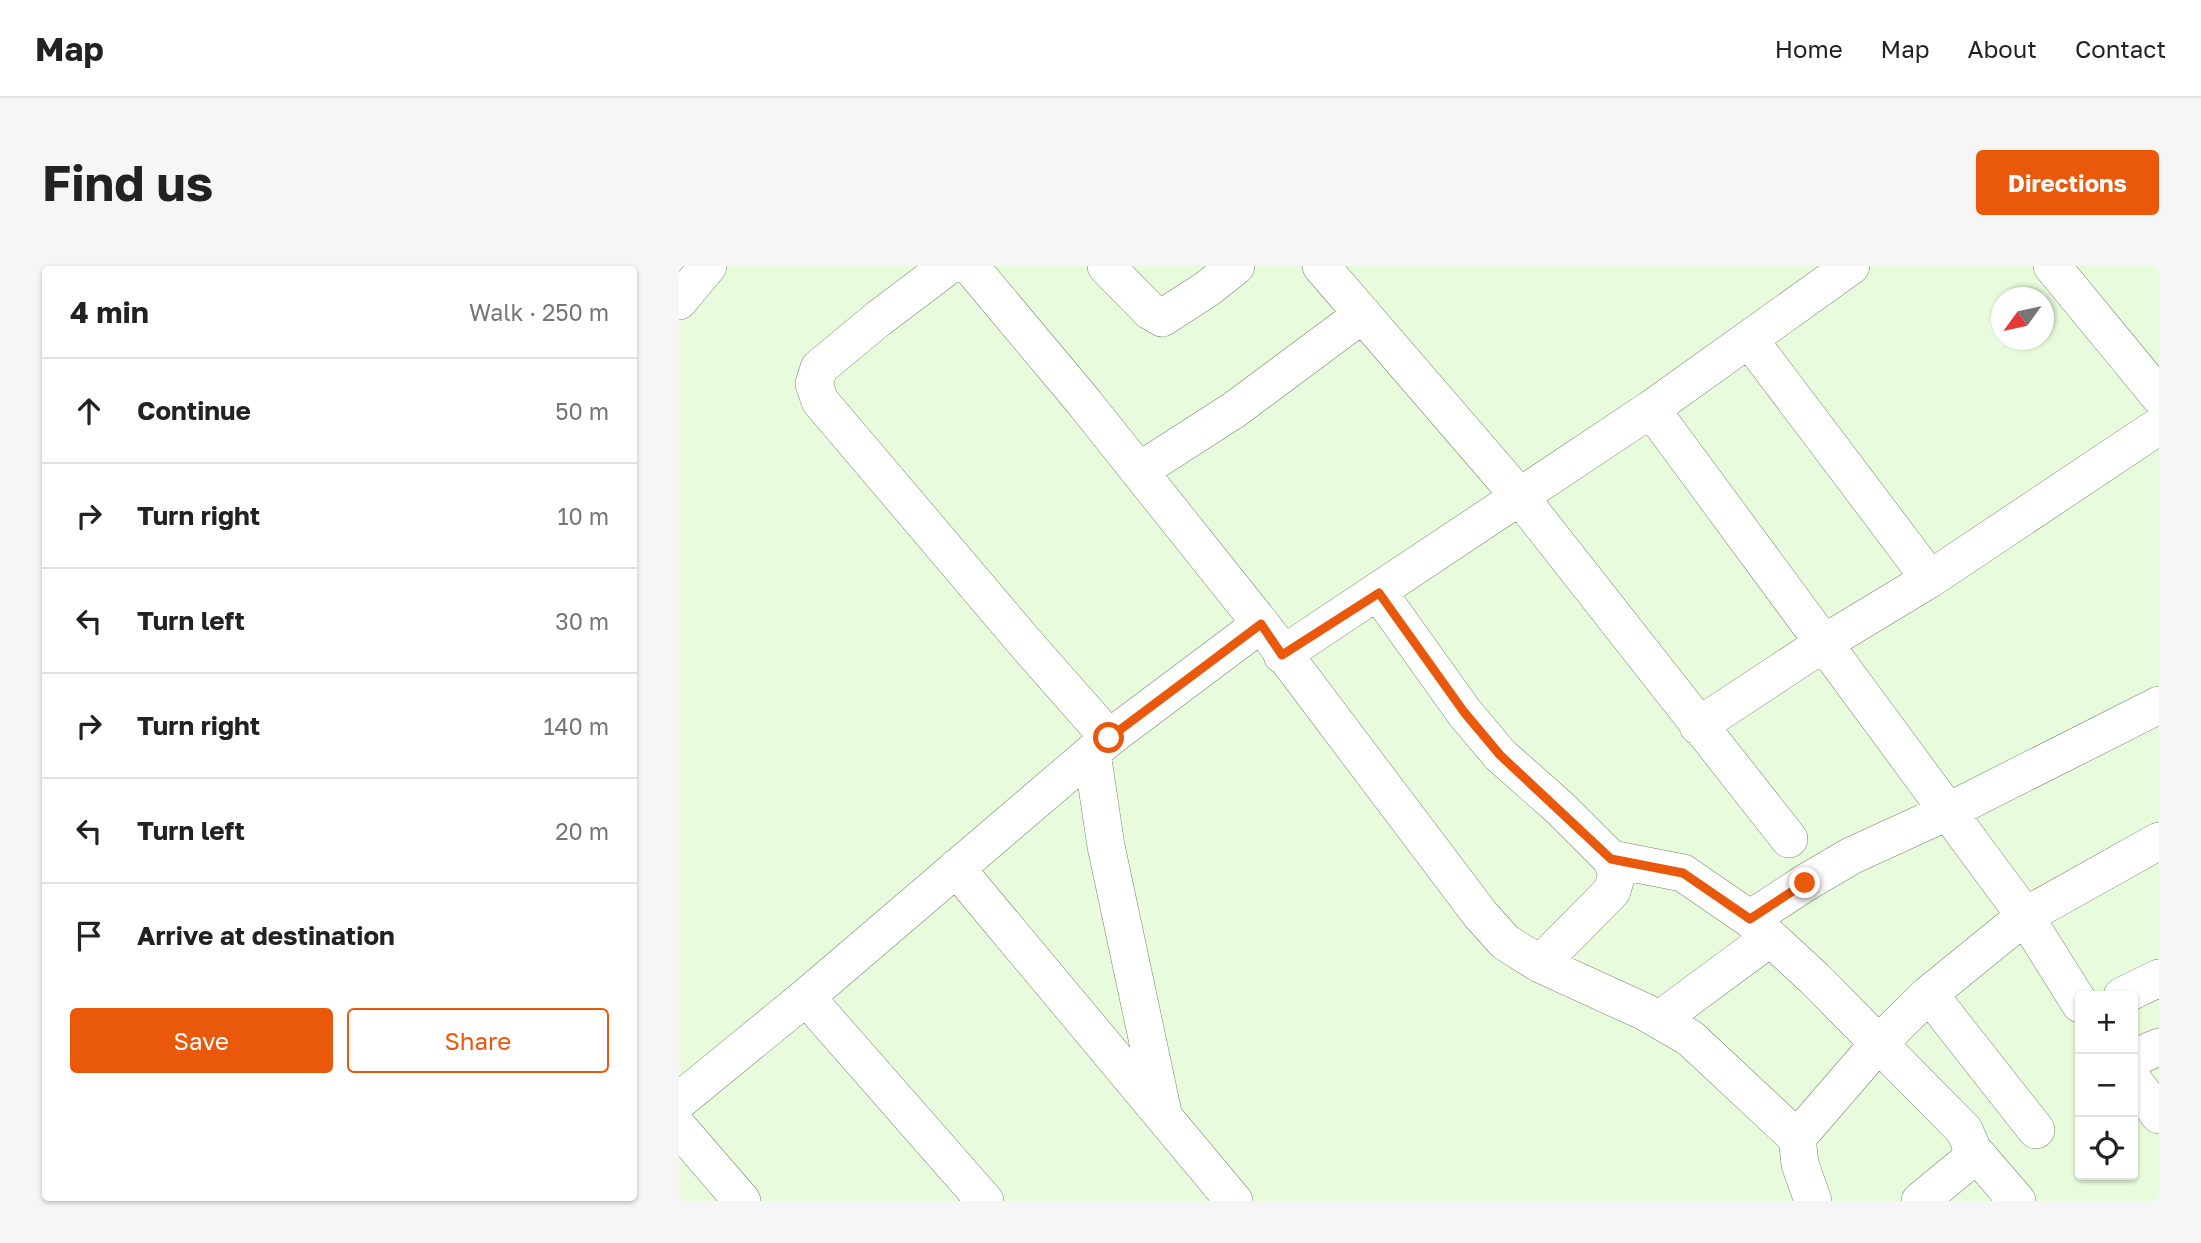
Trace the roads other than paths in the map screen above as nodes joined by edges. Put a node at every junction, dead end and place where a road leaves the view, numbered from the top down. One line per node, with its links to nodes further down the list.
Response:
1 (708, 266): 9 (street)
2 (948, 266): 24 (street)
3 (970, 266): 15 (street)
4 (1106, 266): 5 (street)
5 (1236, 266)
6 (1321, 266): 10 (street)
7 (1851, 266): 11 (street)
8 (2052, 266): 12 (street)
9 (679, 301)
10 (1363, 314): 15 (street); 16 (street)
11 (1749, 339): 13 (street); 17 (street)
12 (2159, 396)
13 (1651, 409): 16 (street); 20 (street)
14 (2159, 426): 17 (street)
15 (1139, 471): 19 (street)
16 (1520, 497): 18 (street); 23 (street)
17 (1930, 579): 20 (street)
18 (1379, 593): 21 (street); 28 (street)
19 (1261, 624): 21 (street); 24 (street)
20 (1823, 643): 23 (street); 25 (street)
21 (1282, 655): 32 (street)
22 (2159, 705): 25 (street)
23 (1698, 726): 26 (street)
24 (1101, 746): 29 (street); 45 (street)
25 (1947, 812): 30 (street); 31 (street)
26 (1789, 839)
27 (2159, 841): 30 (street)
28 (1611, 859): 31 (street); 32 (street)
29 (956, 868): 37 (street); 45 (street)
30 (2025, 916): 35 (street); 36 (street)
31 (1760, 929): 38 (street); 39 (street)
32 (1540, 964): 38 (street)
33 (2159, 978): 34 (street)
34 (2132, 991)
35 (1929, 994): 39 (street); 47 (street)
36 (2075, 996)
37 (806, 997): 43 (street); 51 (street)
38 (1659, 1020): 48 (street)
39 (1879, 1043): 48 (street); 49 (street)
40 (2159, 1047): 41 (street)
41 (2138, 1056)
42 (2138, 1087): 44 (street)
43 (679, 1101)
44 (2159, 1115)
45 (1164, 1117): 52 (street)
46 (679, 1128): 50 (street)
47 (2036, 1130)
48 (1797, 1138): 53 (street)
49 (1973, 1150): 54 (street); 55 (street)
50 (742, 1201)
51 (985, 1201)
52 (1234, 1201)
53 (1813, 1201)
54 (1920, 1201)
55 (2017, 1201)

